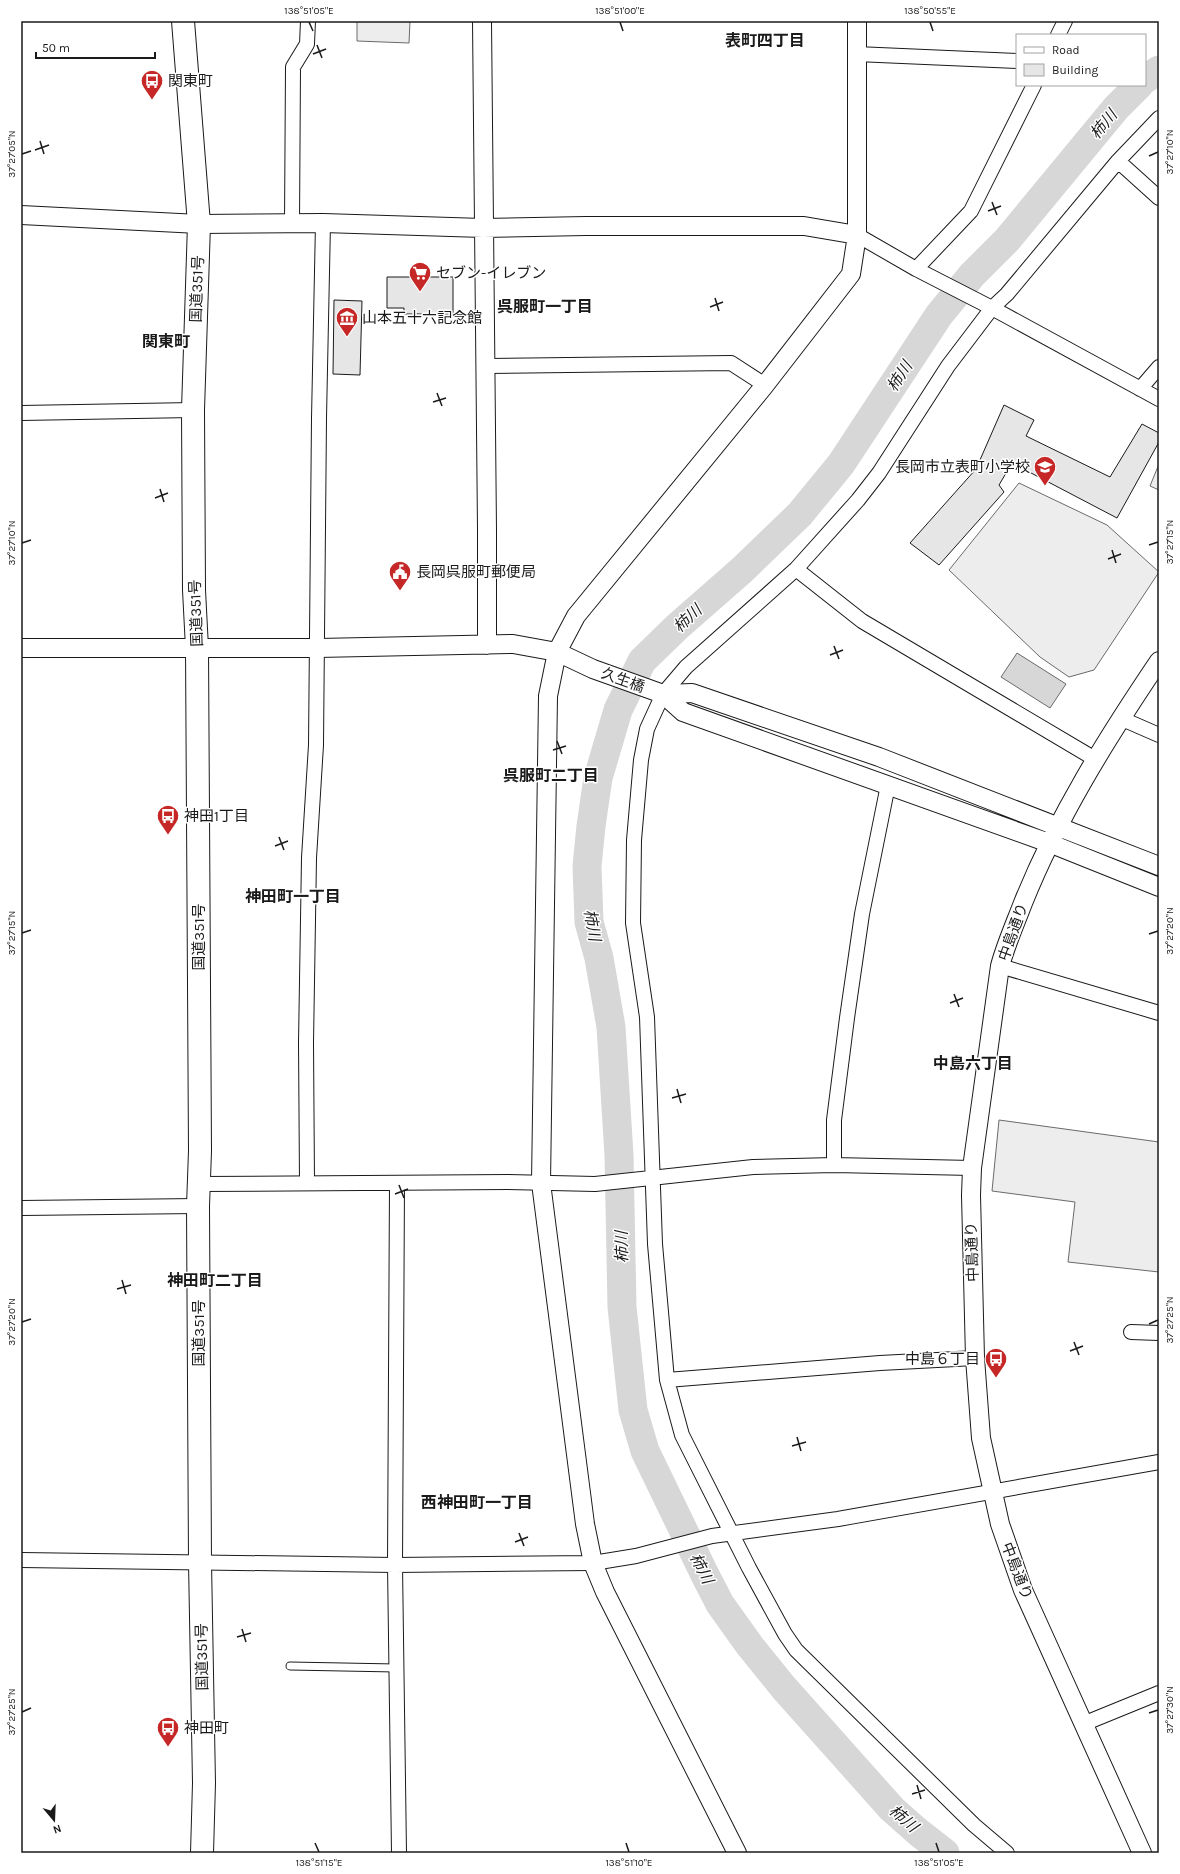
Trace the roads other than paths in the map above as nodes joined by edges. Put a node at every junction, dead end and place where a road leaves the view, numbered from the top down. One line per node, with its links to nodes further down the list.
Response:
1 (183, 21): 16 (highway, 国道351号)
2 (308, 21): 14 (street)
3 (482, 21): 17 (street)
4 (857, 21): 7 (street)
5 (1065, 21): 6 (street)
6 (1058, 34)
7 (856, 54): 8 (street); 18 (street)
8 (1016, 61)
9 (1034, 86): 19 (street)
10 (1159, 118): 11 (street)
11 (1118, 162): 12 (street); 20 (street)
12 (1159, 198)
13 (21, 215): 16 (street)
14 (292, 223): 15 (street); 16 (street)
15 (323, 223): 17 (street); 32 (street)
16 (199, 224): 26 (highway, 国道351号)
17 (483, 228): 18 (street); 21 (street)
18 (857, 235): 19 (street); 23 (street)
19 (916, 269): 20 (street)
20 (992, 308): 24 (street); 28 (street)
21 (486, 366): 23 (street); 29 (street)
22 (1159, 367): 24 (street)
23 (765, 385): 33 (street)
24 (1140, 389): 25 (street)
25 (1159, 399)
26 (193, 410): 27 (street); 31 (highway, 国道351号)
27 (21, 413)
28 (796, 569): 35 (street); 38 (street)
29 (486, 645): 32 (street, 久生橋); 33 (street, 久生橋)
30 (21, 648): 31 (street, 久生橋)
31 (197, 648): 32 (street, 久生橋); 51 (highway, 国道351号)
32 (318, 648): 48 (street)
33 (557, 652): 35 (street, 久生橋); 50 (street)
34 (1159, 661): 36 (street, 中島通り)
35 (658, 693): 39 (street); 40 (street); 47 (street)
36 (1120, 718): 37 (street); 38 (street, 中島通り)
37 (1159, 735)
38 (1095, 759): 40 (street, 中島通り)
39 (888, 785): 40 (street); 45 (street)
40 (1053, 835): 41 (street); 42 (street); 43 (street, 中島通り)
41 (1159, 866)
42 (1159, 887)
43 (1000, 966): 44 (street); 46 (street, 中島通り)
44 (1159, 1013)
45 (834, 1165): 46 (street); 47 (street)
46 (972, 1168): 56 (street, 中島通り)
47 (648, 1177): 50 (street); 57 (street)
48 (307, 1182): 49 (street); 51 (street)
49 (398, 1183): 50 (street); 64 (street)
50 (541, 1183): 63 (street)
51 (199, 1184): 52 (highway, 国道351号)
52 (198, 1206): 53 (street); 62 (highway, 国道351号)
53 (21, 1208)
54 (1130, 1332): 55 (street)
55 (1159, 1333)
56 (975, 1358): 57 (street); 59 (street, 中島通り)
57 (666, 1380): 60 (street)
58 (1159, 1462): 59 (street)
59 (992, 1492): 60 (street); 68 (street, 中島通り)
60 (732, 1534): 63 (street); 72 (street)
61 (21, 1560): 62 (street)
62 (200, 1562): 64 (street); 69 (highway, 国道351号)
63 (593, 1563): 64 (street); 71 (street)
64 (395, 1565): 66 (street)
65 (290, 1666): 66 (lane)
66 (396, 1668): 70 (street)
67 (1159, 1694): 68 (street)
68 (1083, 1724): 73 (street, 中島通り)
69 (202, 1853)
70 (399, 1853)
71 (737, 1853)
72 (1007, 1853)
73 (1142, 1853)

